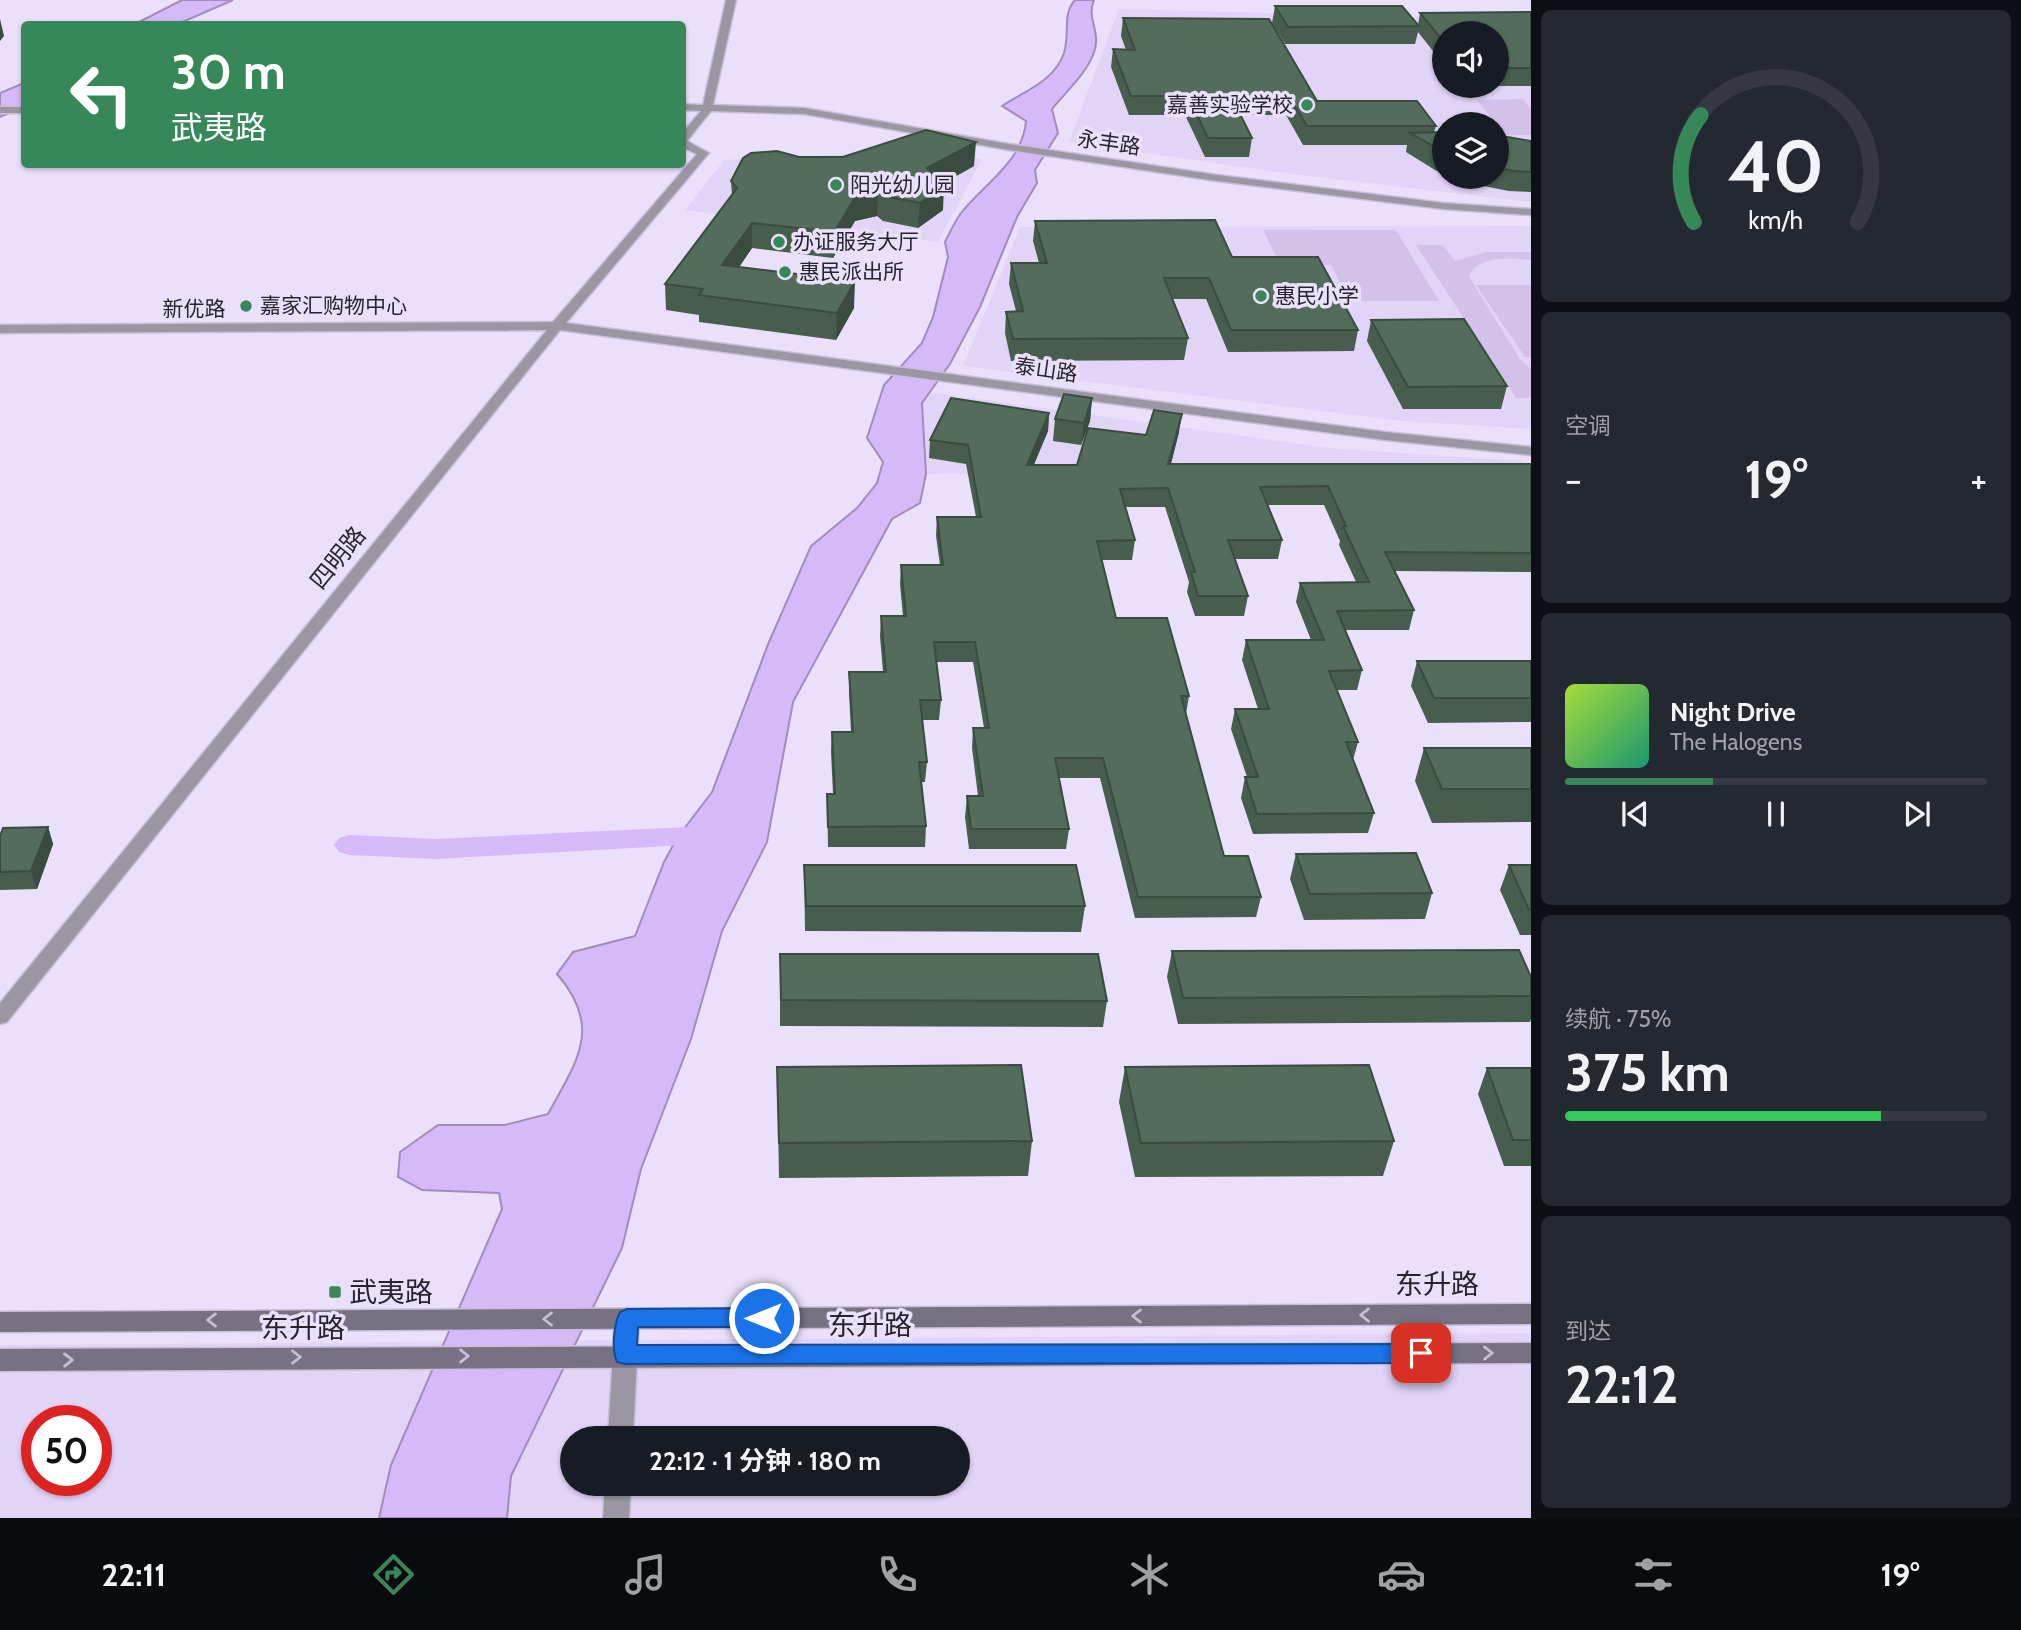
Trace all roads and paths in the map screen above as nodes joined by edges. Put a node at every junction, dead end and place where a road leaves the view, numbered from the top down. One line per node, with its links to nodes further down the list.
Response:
1 (731, 0): 3 (street)
2 (686, 107): 3 (street, 永丰路)
3 (707, 107): 6 (street, 四明路); 8 (street, 永丰路)
4 (0, 110): 5 (street)
5 (21, 110)
6 (686, 136)
7 (686, 144): 9 (street, 四明路)
8 (1531, 212)
9 (557, 326): 10 (street, 新优路); 11 (street, 泰山路); 12 (street, 四明路)
10 (0, 329)
11 (1531, 451)
12 (0, 1017)
13 (1531, 1314): 14 (main road, 东升路, one-way to 14)
14 (622, 1318): 15 (main road, 东升路, one-way to 15); 17 (street)
15 (0, 1322)
16 (1531, 1353): 17 (main road, 东升路, one-way to 16)
17 (618, 1355): 18 (main road, 东升路, one-way to 17); 19 (street)
18 (0, 1360)
19 (620, 1426)
20 (617, 1496): 21 (street)
21 (616, 1518)

